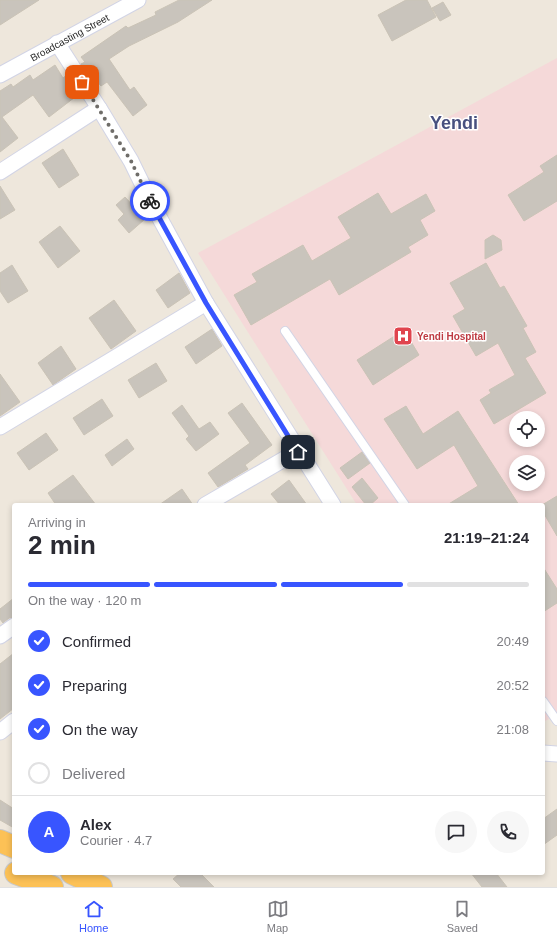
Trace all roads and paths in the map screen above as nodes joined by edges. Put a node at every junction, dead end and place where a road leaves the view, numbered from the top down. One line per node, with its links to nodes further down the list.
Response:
1 (138, 0): 2 (street, Broadcasting Street)
2 (57, 43): 3 (street, Broadcasting Street); 4 (street)
3 (0, 75)
4 (99, 108): 5 (street); 6 (street)
5 (0, 172)
6 (206, 303): 8 (street); 9 (street)
7 (284, 331): 12 (lane)
8 (0, 427)
9 (298, 452): 10 (street); 11 (street)
10 (209, 503)
11 (332, 503)
12 (404, 503)
13 (12, 627): 14 (street)
14 (0, 636)
15 (545, 704): 16 (lane)
16 (556, 717)
17 (12, 723): 18 (street)
18 (0, 732)
19 (545, 753): 20 (street)
20 (557, 754)
21 (0, 841): 22 (highway)
22 (12, 846)
23 (0, 867): 24 (highway)
24 (12, 872)
25 (20, 875): 27 (highway)
26 (76, 875): 28 (highway)
27 (52, 887)
28 (101, 887)

